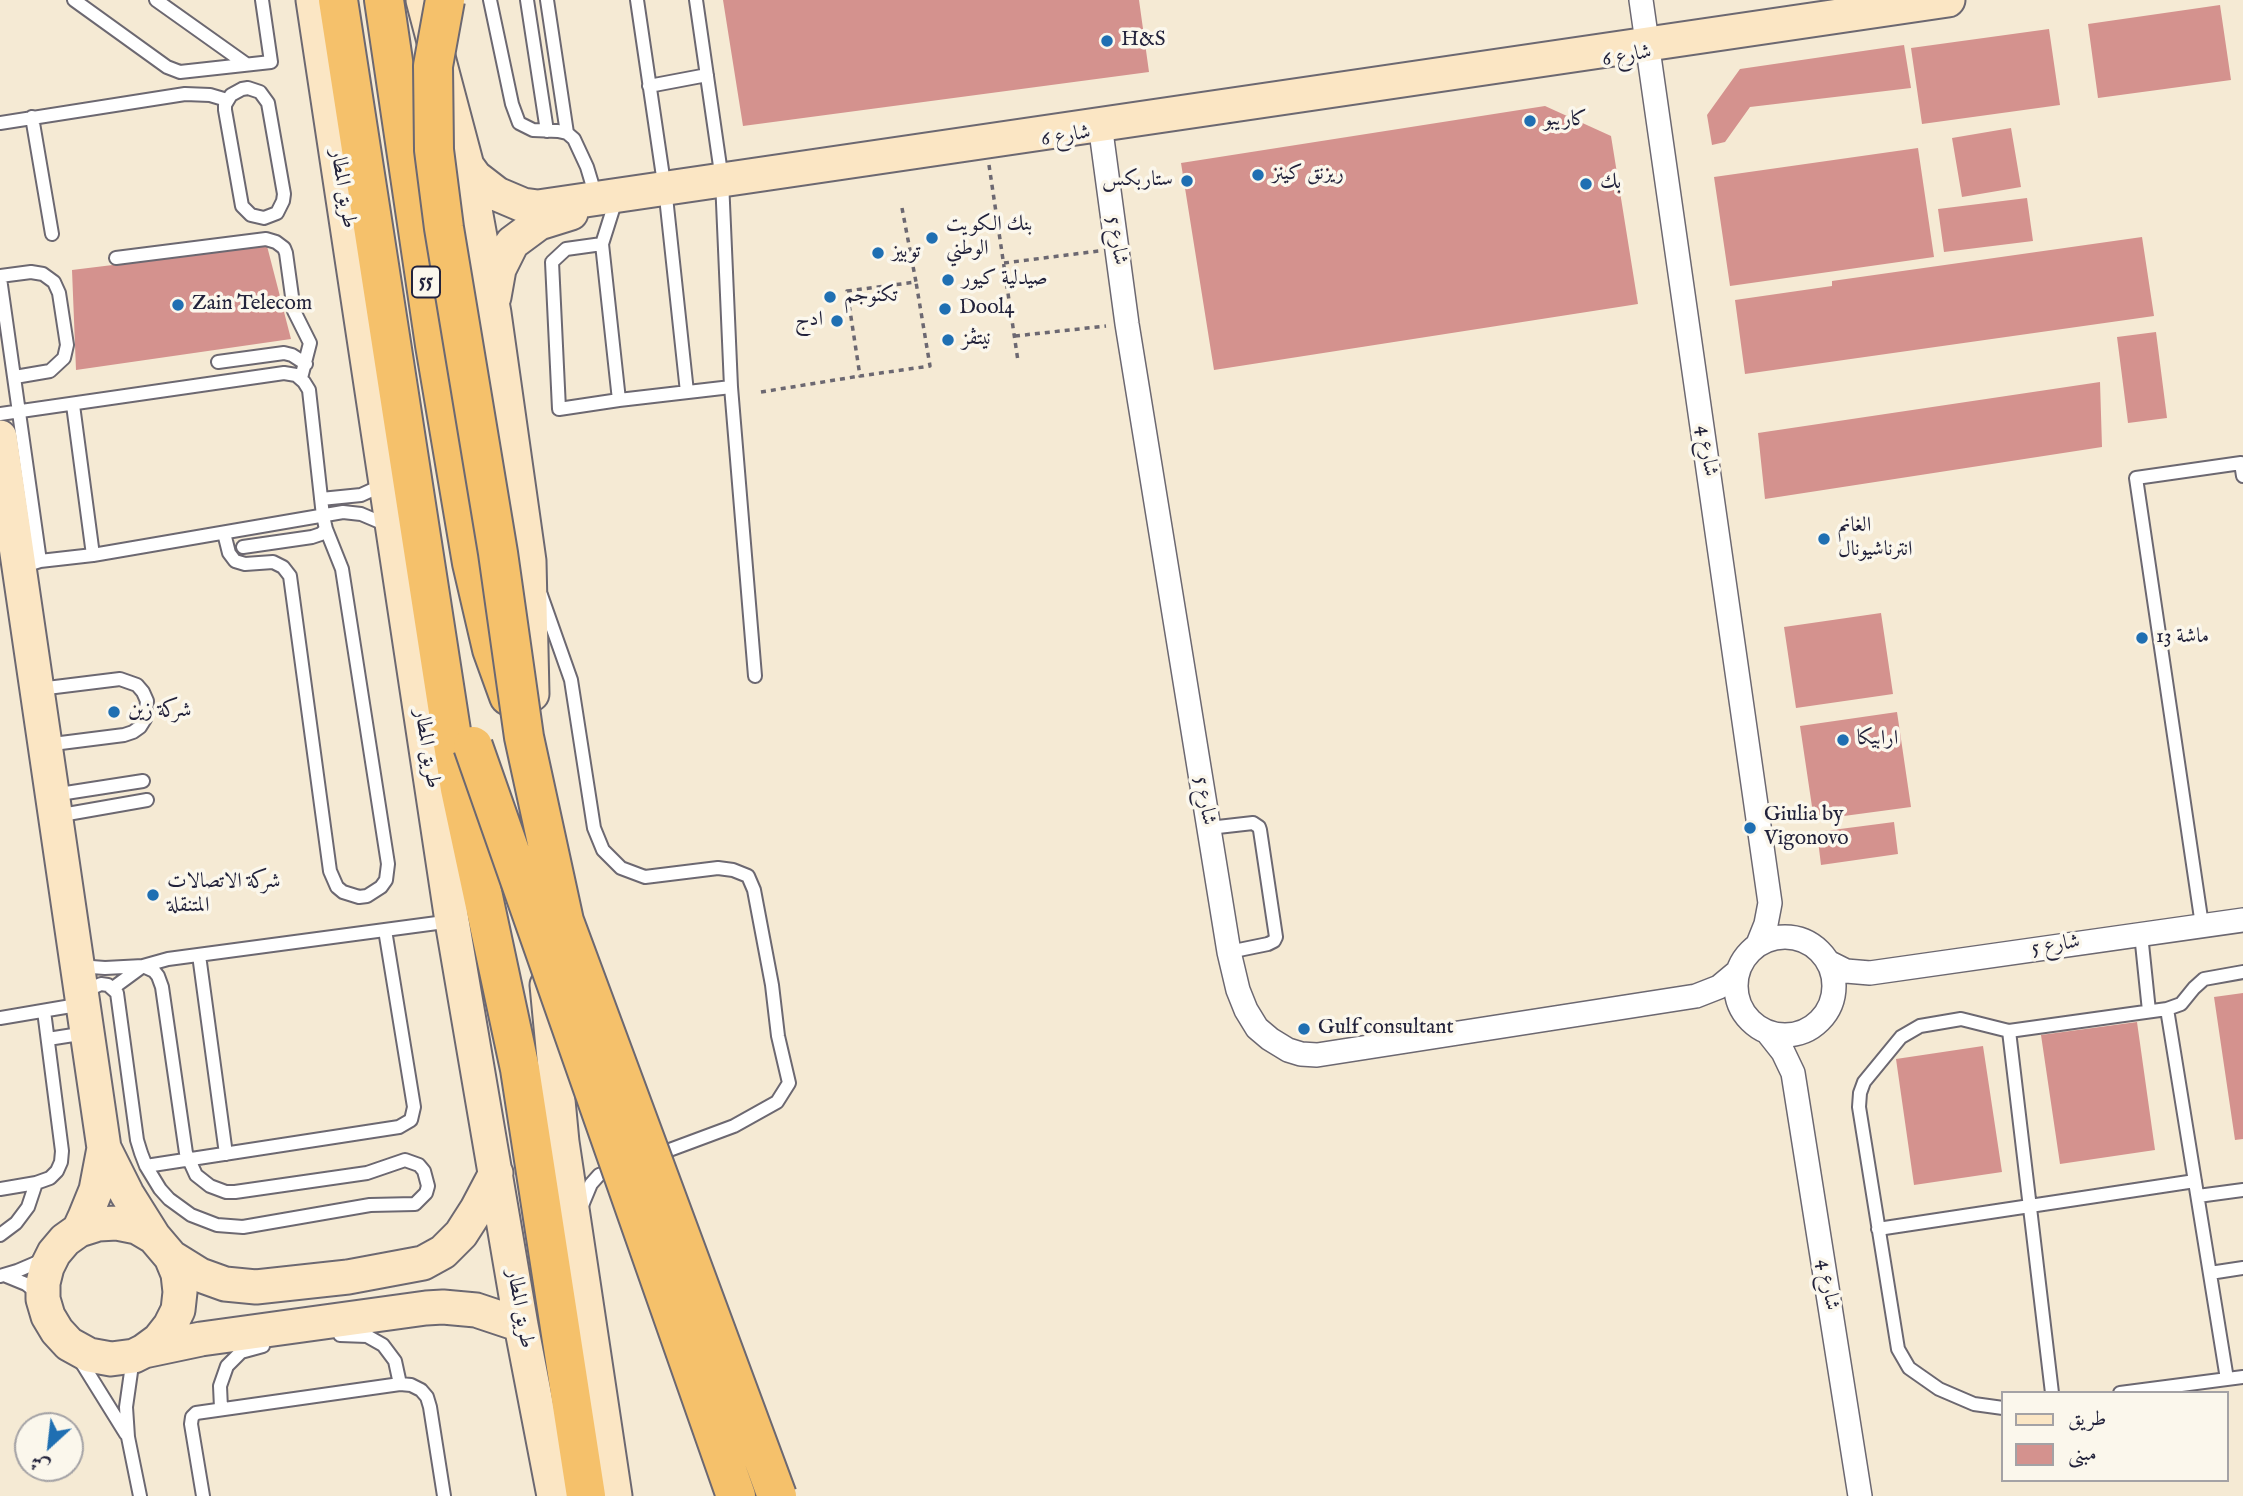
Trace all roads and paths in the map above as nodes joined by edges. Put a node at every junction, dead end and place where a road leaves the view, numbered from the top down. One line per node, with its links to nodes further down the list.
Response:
1 (74, 0): 17 (lane)
2 (156, 0): 17 (lane)
3 (262, 0): 17 (lane)
4 (313, 0): 56 (street, طريق المطار)
5 (338, 0): 65 (highway, طريق المطار / 55)
6 (384, 0): 68 (highway, 55, bridge)
7 (424, 0): 27 (street)
8 (445, 0): 68 (highway, bridge)
9 (490, 0): 24 (lane)
10 (527, 0): 24 (lane)
11 (547, 0): 25 (lane)
12 (637, 0): 19 (lane)
13 (696, 0): 18 (lane)
14 (1641, 0): 16 (street, شارع 4)
15 (1948, 0): 16 (street, شارع 6)
16 (1649, 50): 23 (street, شارع 6); 74 (street, شارع 4)
17 (246, 64)
18 (707, 75): 19 (lane); 28 (lane)
19 (649, 86): 29 (lane)
20 (227, 100): 20 (lane); 21 (lane)
21 (32, 117): 22 (lane); 32 (lane)
22 (0, 123)
23 (1101, 128): 26 (street, شارع 6); 28 (street, شارع 6); 34 (street, شارع 5)
24 (547, 131): 25 (lane)
25 (567, 134): 30 (lane)
26 (987, 149): 28 (street, شارع 6); 36 (path)
27 (467, 166): 30 (street, شارع 6); 39 (street)
28 (722, 185): 29 (street, شارع 6); 48 (lane)
29 (665, 193): 30 (street, شارع 6); 49 (lane)
30 (603, 204): 33 (lane); 39 (street, شارع 6)
31 (902, 208): 38 (path)
32 (52, 234)
33 (602, 244): 51 (lane); 51 (lane)
34 (1117, 249): 36 (path); 40 (street, شارع 5)
35 (116, 258): 44 (lane)
36 (1003, 263): 41 (path)
37 (0, 277): 46 (lane); 46 (lane)
38 (916, 282): 45 (path); 45 (path)
39 (494, 313): 63 (street)
40 (1127, 324): 41 (path); 73 (street, شارع 5)
41 (1014, 336): 42 (path)
42 (1018, 361)
43 (218, 362): 44 (lane)
44 (306, 363): 47 (lane)
45 (860, 376): 50 (path)
46 (15, 377): 54 (lane)
47 (301, 379): 52 (lane); 57 (lane)
48 (731, 387): 49 (lane); 66 (lane)
49 (687, 392): 51 (lane)
50 (761, 392)
51 (619, 401)
52 (73, 405): 54 (lane); 62 (lane)
53 (0, 414): 54 (lane)
54 (10, 424): 64 (street)
55 (2243, 476): 77 (lane)
56 (386, 484): 57 (lane); 59 (street, طريق المطار)
57 (321, 499): 58 (lane)
58 (325, 523): 59 (lane); 60 (lane); 60 (lane); 61 (lane)
59 (392, 530): 76 (street, طريق المطار)
60 (224, 533): 62 (lane)
61 (243, 547)
62 (93, 555): 64 (lane)
63 (529, 561): 113 (street); 113 (lane)
64 (29, 564): 67 (street)
65 (427, 574): 142 (highway); 144 (highway, bridge)
66 (755, 676)
67 (37, 689): 69 (street); 69 (lane)
68 (524, 737): 145 (highway, bridge)
69 (45, 745): 72 (street)
70 (143, 781): 72 (lane)
71 (147, 800): 72 (lane)
72 (54, 805): 90 (street)
73 (1209, 828): 82 (street, شارع 5); 82 (lane)
74 (1770, 902): 80 (street, شارع 4); 81 (street, شارع 4)
75 (2243, 920): 77 (street, شارع 5)
76 (452, 921): 78 (lane); 106 (street, طريق المطار)
77 (2202, 925): 79 (street, شارع 5)
78 (385, 930): 83 (lane); 103 (lane)
79 (2141, 934): 88 (street, شارع 5); 95 (lane)
80 (1799, 939): 81 (street); 84 (street)
81 (1758, 944): 86 (street)
82 (1229, 952): 89 (street, شارع 5)
83 (199, 955): 85 (lane); 103 (lane)
84 (1828, 962): 88 (street, شارع 5); 91 (street)
85 (143, 967): 90 (lane); 90 (lane); 104 (lane)
86 (1737, 972): 89 (street, شارع 5); 94 (street)
87 (2243, 972): 92 (lane)
88 (1870, 973): 91 (street, شارع 5)
89 (1696, 996): 94 (street, شارع 5)
90 (89, 997): 93 (lane); 100 (lane); 102 (street); 105 (lane)
91 (1832, 1002): 97 (street)
92 (2168, 1009): 95 (lane); 107 (lane)
93 (44, 1011): 96 (lane); 100 (lane)
94 (1742, 1011): 99 (street)
95 (2149, 1011): 98 (lane)
96 (0, 1018)
97 (1807, 1031): 99 (street); 101 (street, شارع 4)
98 (2009, 1031): 112 (lane); 114 (lane)
99 (1768, 1033): 101 (street, شارع 4)
100 (48, 1039): 108 (lane)
101 (1793, 1073): 146 (street, شارع 4)
102 (104, 1148): 115 (street); 117 (street)
103 (226, 1154): 104 (lane)
104 (188, 1160): 105 (lane); 105 (lane)
105 (146, 1166)
106 (496, 1173): 119 (street); 125 (street, طريق المطار)
107 (2195, 1181): 111 (lane); 112 (lane)
108 (36, 1183): 109 (lane); 116 (lane)
109 (0, 1189)
110 (2243, 1189): 111 (lane)
111 (2198, 1196): 121 (lane)
112 (2030, 1206): 114 (lane); 133 (lane)
113 (574, 1228): 143 (street)
114 (1878, 1229): 136 (lane)
115 (79, 1230): 117 (street); 118 (street)
116 (0, 1235)
117 (163, 1247): 119 (street); 129 (street)
118 (54, 1253): 122 (lane); 123 (street)
119 (395, 1268): 124 (street)
120 (2243, 1268): 121 (lane)
121 (2210, 1273): 131 (lane)
122 (2, 1276): 123 (lane)
123 (43, 1299): 127 (street)
124 (403, 1310): 125 (street); 126 (street)
125 (521, 1325): 141 (street, طريق المطار)
126 (309, 1335): 129 (street); 132 (lane)
127 (69, 1344): 129 (street); 137 (lane)
128 (271, 1345): 135 (lane)
129 (139, 1353): 137 (lane)
130 (2243, 1377): 131 (lane)
131 (2227, 1379): 134 (lane)
132 (400, 1384): 135 (lane); 140 (lane)
133 (2052, 1391)
134 (2135, 1391)
135 (221, 1408): 139 (lane)
136 (2002, 1408)
137 (128, 1437): 138 (lane)
138 (140, 1496)
139 (203, 1496)
140 (444, 1496)
141 (554, 1496)
142 (586, 1496)
143 (615, 1496)
144 (736, 1496)
145 (777, 1496)
146 (1860, 1496)

